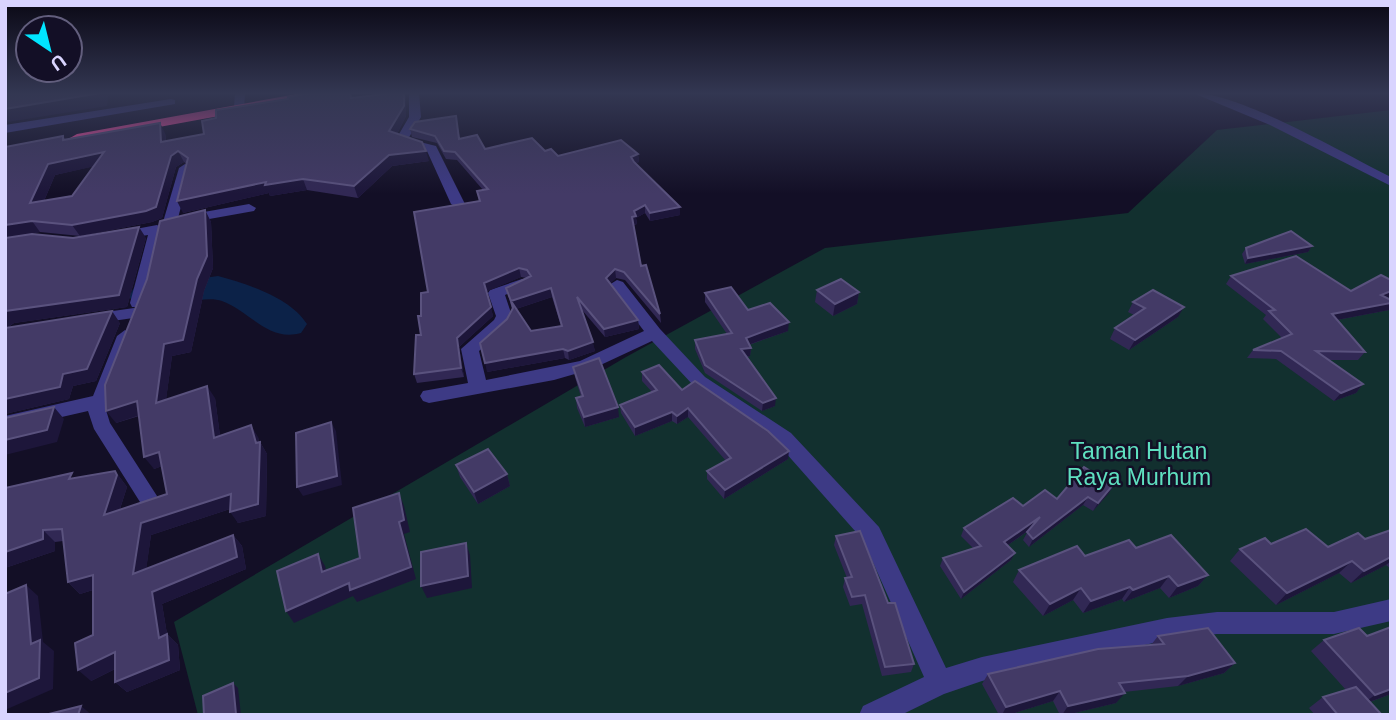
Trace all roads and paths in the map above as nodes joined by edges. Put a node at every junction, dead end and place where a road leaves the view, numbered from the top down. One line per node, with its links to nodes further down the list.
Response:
1 (124, 127): 4 (highway)
2 (409, 127): 7 (street)
3 (1281, 127): 6 (street)
4 (57, 142)
5 (185, 168): 9 (street)
6 (1391, 182)
7 (457, 204)
8 (249, 208): 9 (street)
9 (163, 226): 10 (street); 13 (street)
10 (106, 239)
11 (522, 284): 16 (street)
12 (617, 285): 15 (street)
13 (139, 301): 14 (street); 18 (street)
14 (81, 321)
15 (654, 333): 16 (street); 22 (street)
16 (478, 386): 17 (street)
17 (429, 396)
18 (98, 402): 19 (street); 20 (street)
19 (5, 423)
20 (147, 496)
21 (1391, 610): 22 (street)
22 (940, 683): 23 (street)
23 (872, 715)

